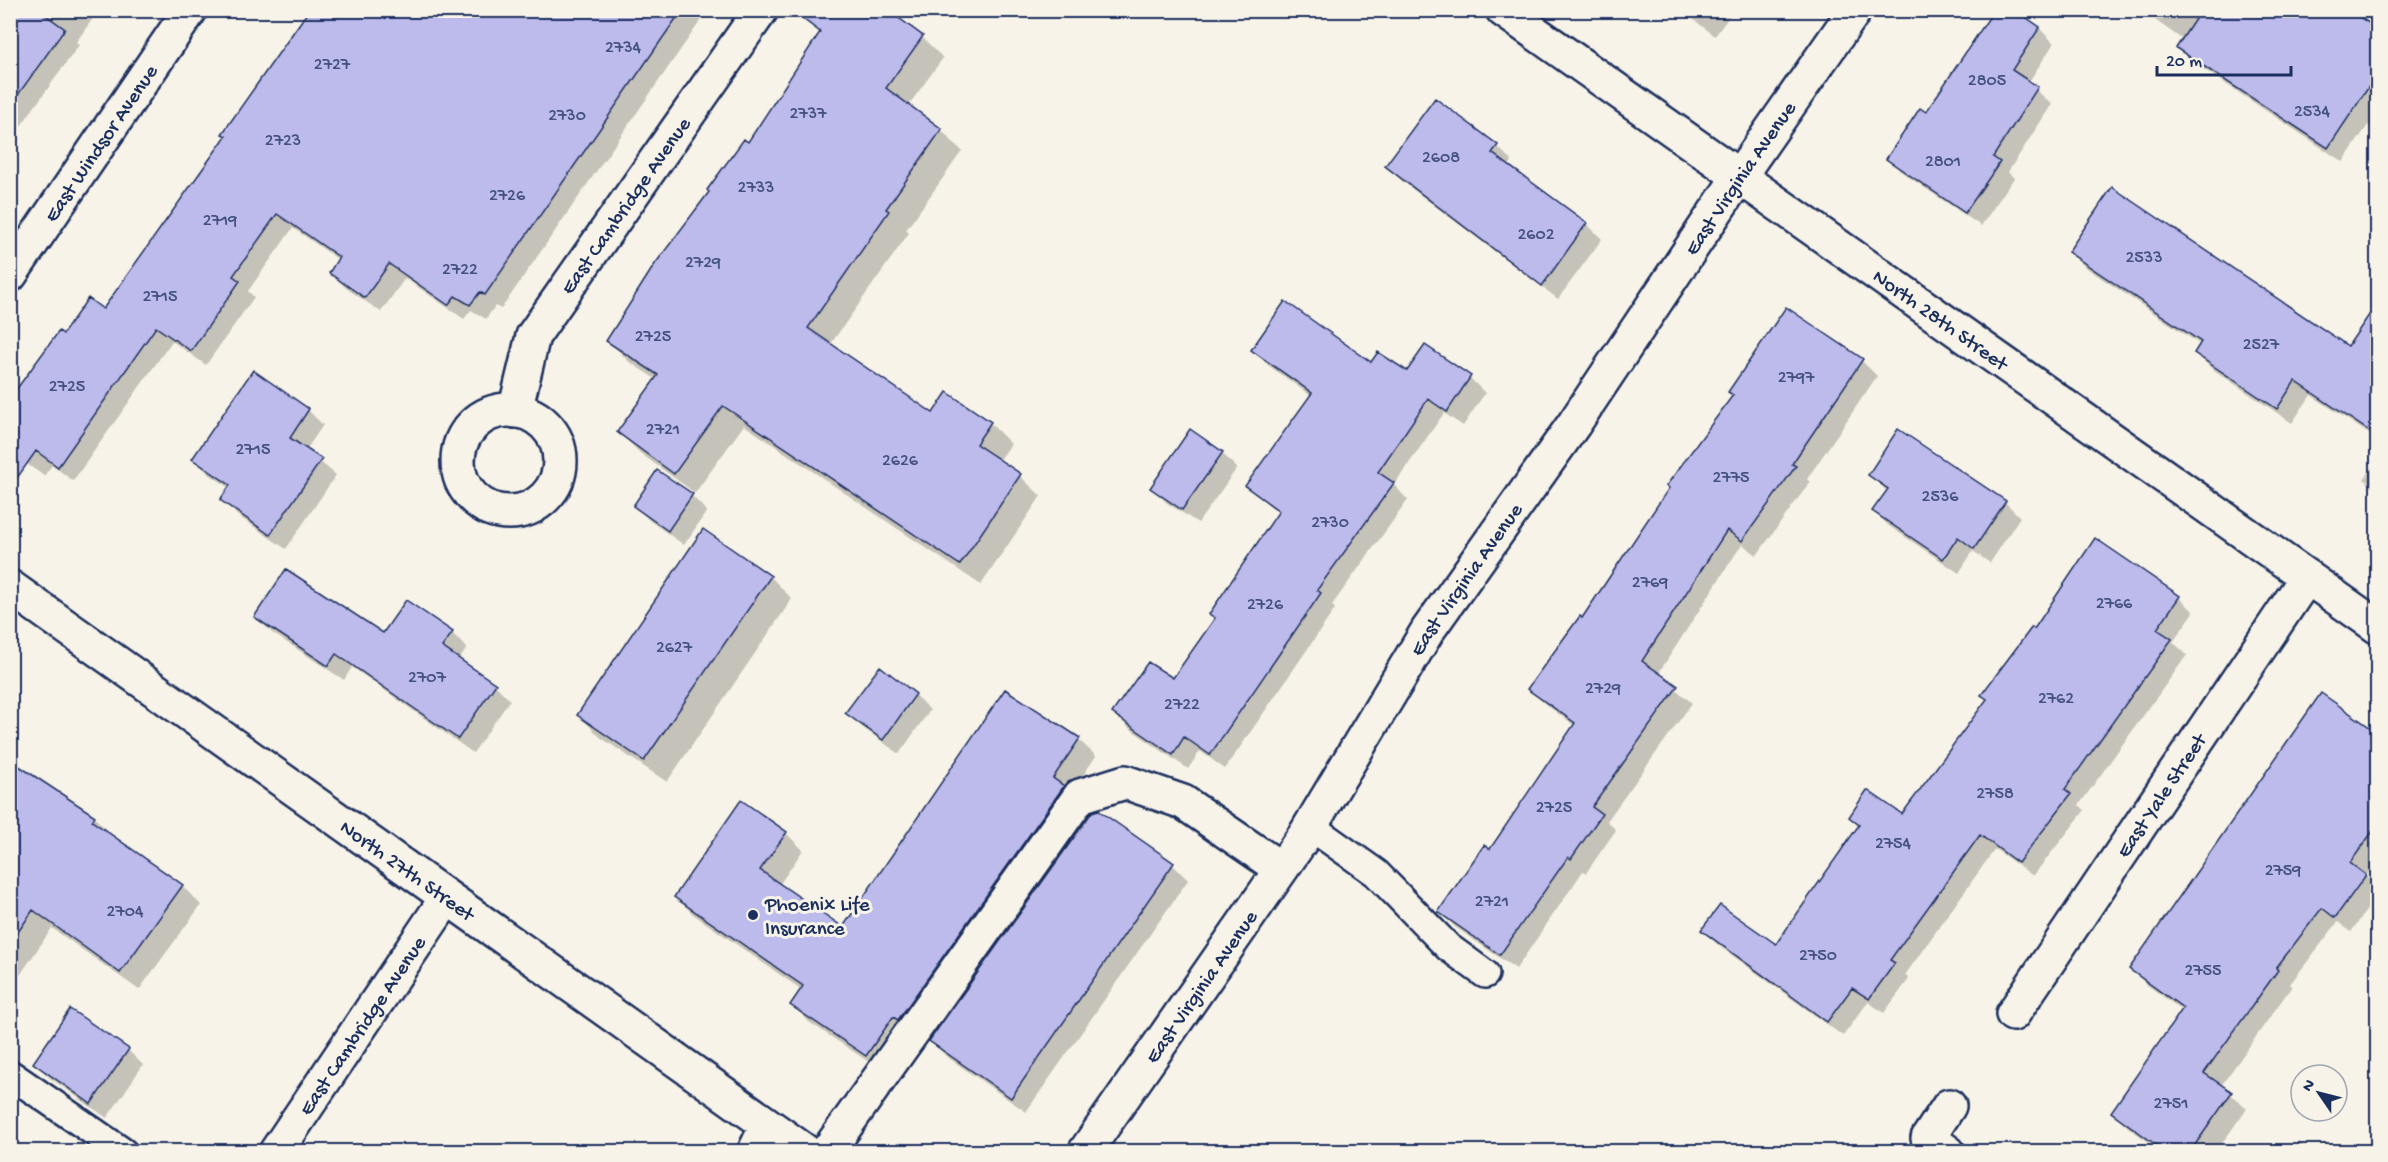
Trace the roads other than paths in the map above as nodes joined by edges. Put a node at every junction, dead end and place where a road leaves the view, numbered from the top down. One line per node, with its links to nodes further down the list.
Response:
1 (190, 10): 6 (street, East Windsor Avenue)
2 (761, 10): 7 (street, East Cambridge Avenue)
3 (1503, 10): 5 (street, North 28th Street)
4 (1855, 10): 5 (street, East Virginia Avenue)
5 (1738, 178): 8 (street, North 28th Street); 11 (street, East Virginia Avenue)
6 (10, 275)
7 (515, 411)
8 (2307, 577): 10 (street, North 28th Street); 15 (street, East Yale Street)
9 (10, 588): 13 (street, North 27th Street)
10 (2378, 627)
11 (1310, 826): 12 (street, East Virginia Avenue); 14 (lane)
12 (1281, 869): 22 (street); 23 (street, East Virginia Avenue)
13 (446, 899): 18 (street, North 27th Street); 20 (street, East Cambridge Avenue)
14 (1485, 974)
15 (2013, 1014)
16 (10, 1074): 19 (lane)
17 (1949, 1106): 24 (street)
18 (758, 1137): 21 (street, North 27th Street)
19 (123, 1152)
20 (276, 1152)
21 (806, 1152)
22 (827, 1152)
23 (1085, 1152)
24 (1948, 1152)

